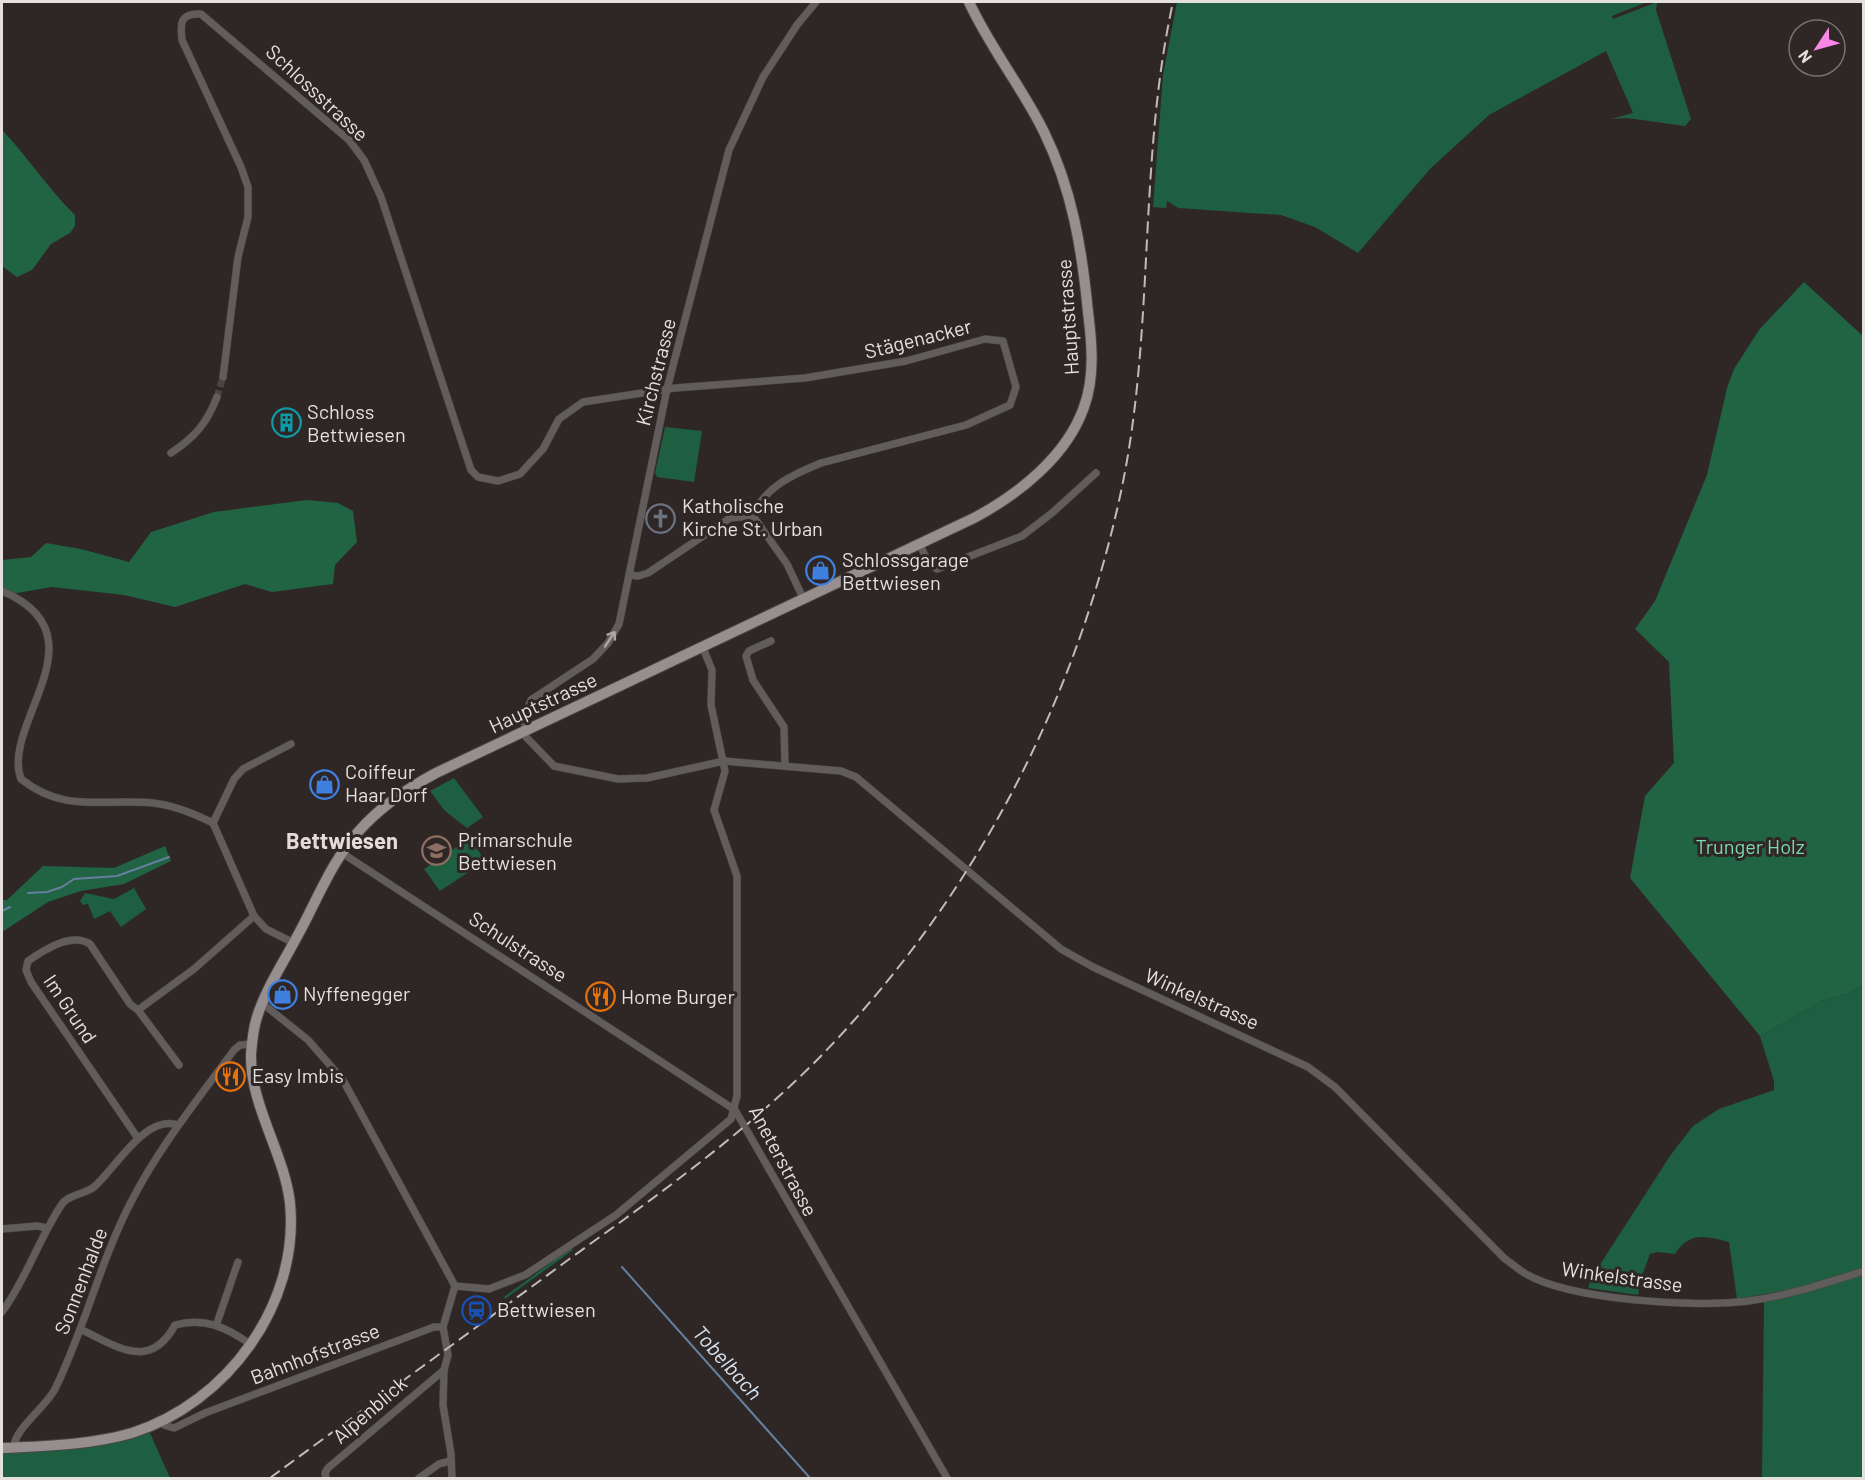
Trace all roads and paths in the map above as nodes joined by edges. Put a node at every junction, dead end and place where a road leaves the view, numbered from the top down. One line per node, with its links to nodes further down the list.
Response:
1 (816, 2): 4 (street, Kirchstrasse)
2 (969, 2): 9 (main road, Hauptstrasse)
3 (223, 377): 4 (street, Schlossstrasse)
4 (666, 389): 8 (street, Stägenacker); 10 (street, Kirchstrasse)
5 (217, 397): 6 (street)
6 (171, 453)
7 (1096, 473): 9 (street)
8 (753, 516): 10 (street); 12 (street)
9 (920, 545): 12 (main road, Hauptstrasse)
10 (631, 574): 16 (street, Kirchstrasse, one-way to 10)
11 (2, 591): 15 (street)
12 (804, 600): 14 (main road, Hauptstrasse)
13 (771, 641): 19 (street)
14 (703, 648): 16 (main road, Hauptstrasse); 18 (street, Aneterstrasse)
15 (39, 652)
16 (525, 731): 18 (street, Winkelstrasse); 22 (main road, Hauptstrasse)
17 (291, 744): 21 (street)
18 (724, 761): 19 (street, Winkelstrasse); 29 (street, Aneterstrasse)
19 (785, 766): 35 (street, Winkelstrasse)
20 (13, 770): 21 (street)
21 (213, 823): 23 (street)
22 (342, 853): 24 (main road, Hauptstrasse); 29 (street, Schulstrasse)
23 (254, 916): 24 (street); 26 (street)
24 (294, 944): 25 (main road, Hauptstrasse)
25 (262, 1003): 27 (main road, Hauptstrasse); 36 (street)
26 (138, 1010): 28 (street, Im Grund); 31 (street, Im Grund)
27 (252, 1044): 30 (street, Sonnenhalde); 41 (main road, Hauptstrasse)
28 (179, 1065)
29 (735, 1110): 36 (street); 50 (street, Aneterstrasse)
30 (178, 1125): 31 (street); 40 (street, Sonnenhalde)
31 (137, 1137): 32 (street)
32 (47, 1228): 33 (street); 37 (street)
33 (2, 1229)
34 (238, 1262): 38 (street)
35 (1863, 1271)
36 (454, 1286): 39 (street)
37 (2, 1312)
38 (217, 1323): 40 (street); 41 (street)
39 (443, 1327): 42 (street); 43 (street, Bahnhofstrasse)
40 (82, 1330): 45 (street, Sonnenhalde)
41 (250, 1344): 43 (main road, Hauptstrasse)
42 (444, 1370): 46 (street); 47 (street, Alpenblick)
43 (162, 1421): 45 (main road, Hauptstrasse)
44 (2, 1448): 45 (main road, Hauptstrasse)
45 (14, 1448)
46 (450, 1461): 48 (street); 49 (street)
47 (326, 1479)
48 (419, 1479)
49 (452, 1479)
50 (948, 1479)

